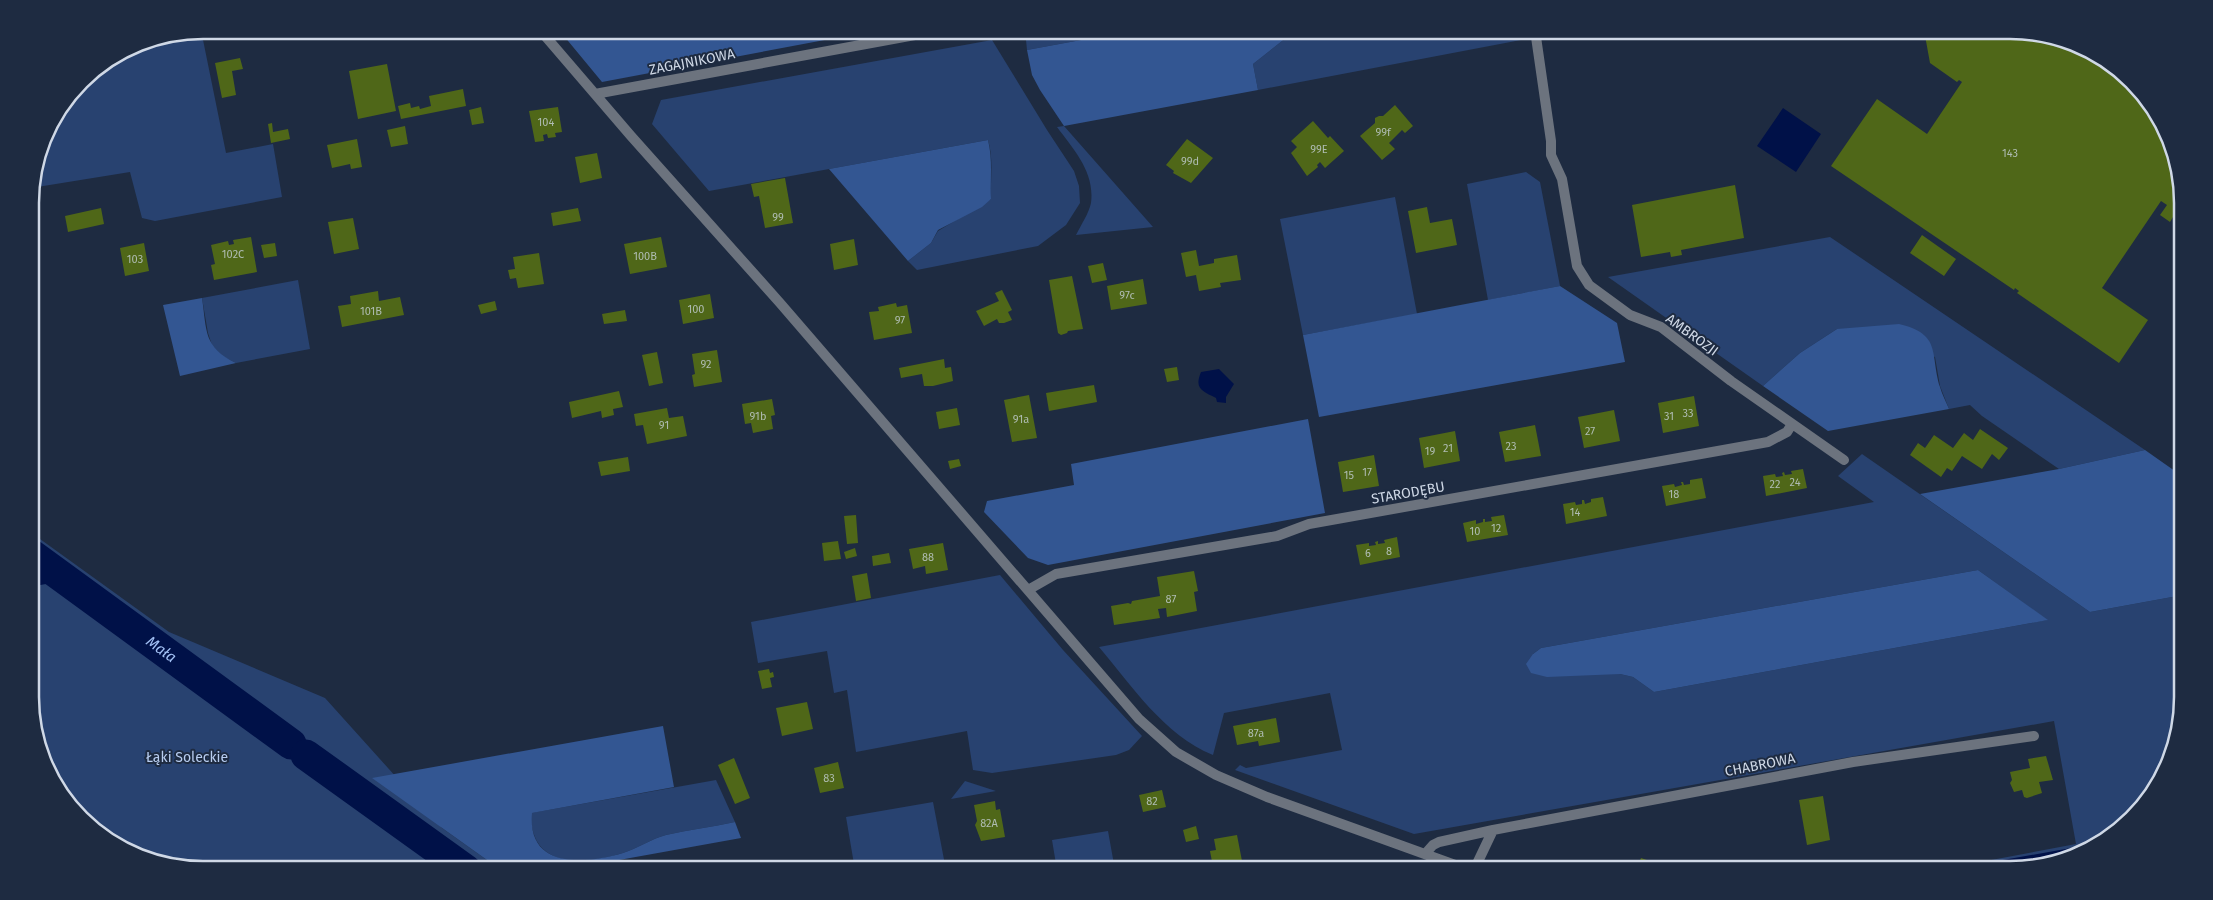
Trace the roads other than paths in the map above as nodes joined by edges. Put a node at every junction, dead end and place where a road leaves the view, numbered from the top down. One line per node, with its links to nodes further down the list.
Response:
1 (548, 39): 4 (street)
2 (893, 39): 4 (street, ZAGAJNIKOWA)
3 (1536, 39): 5 (street, AMBROZJI)
4 (595, 94): 7 (street)
5 (1792, 424): 6 (street, AMBROZJI); 7 (street, STARODĘBU)
6 (1844, 460)
7 (1028, 590): 10 (street)
8 (2034, 736): 9 (street, CHABROWA)
9 (1493, 830): 10 (street, CHABROWA); 12 (street)
10 (1425, 854): 11 (street)
11 (1445, 861)
12 (1478, 861)

